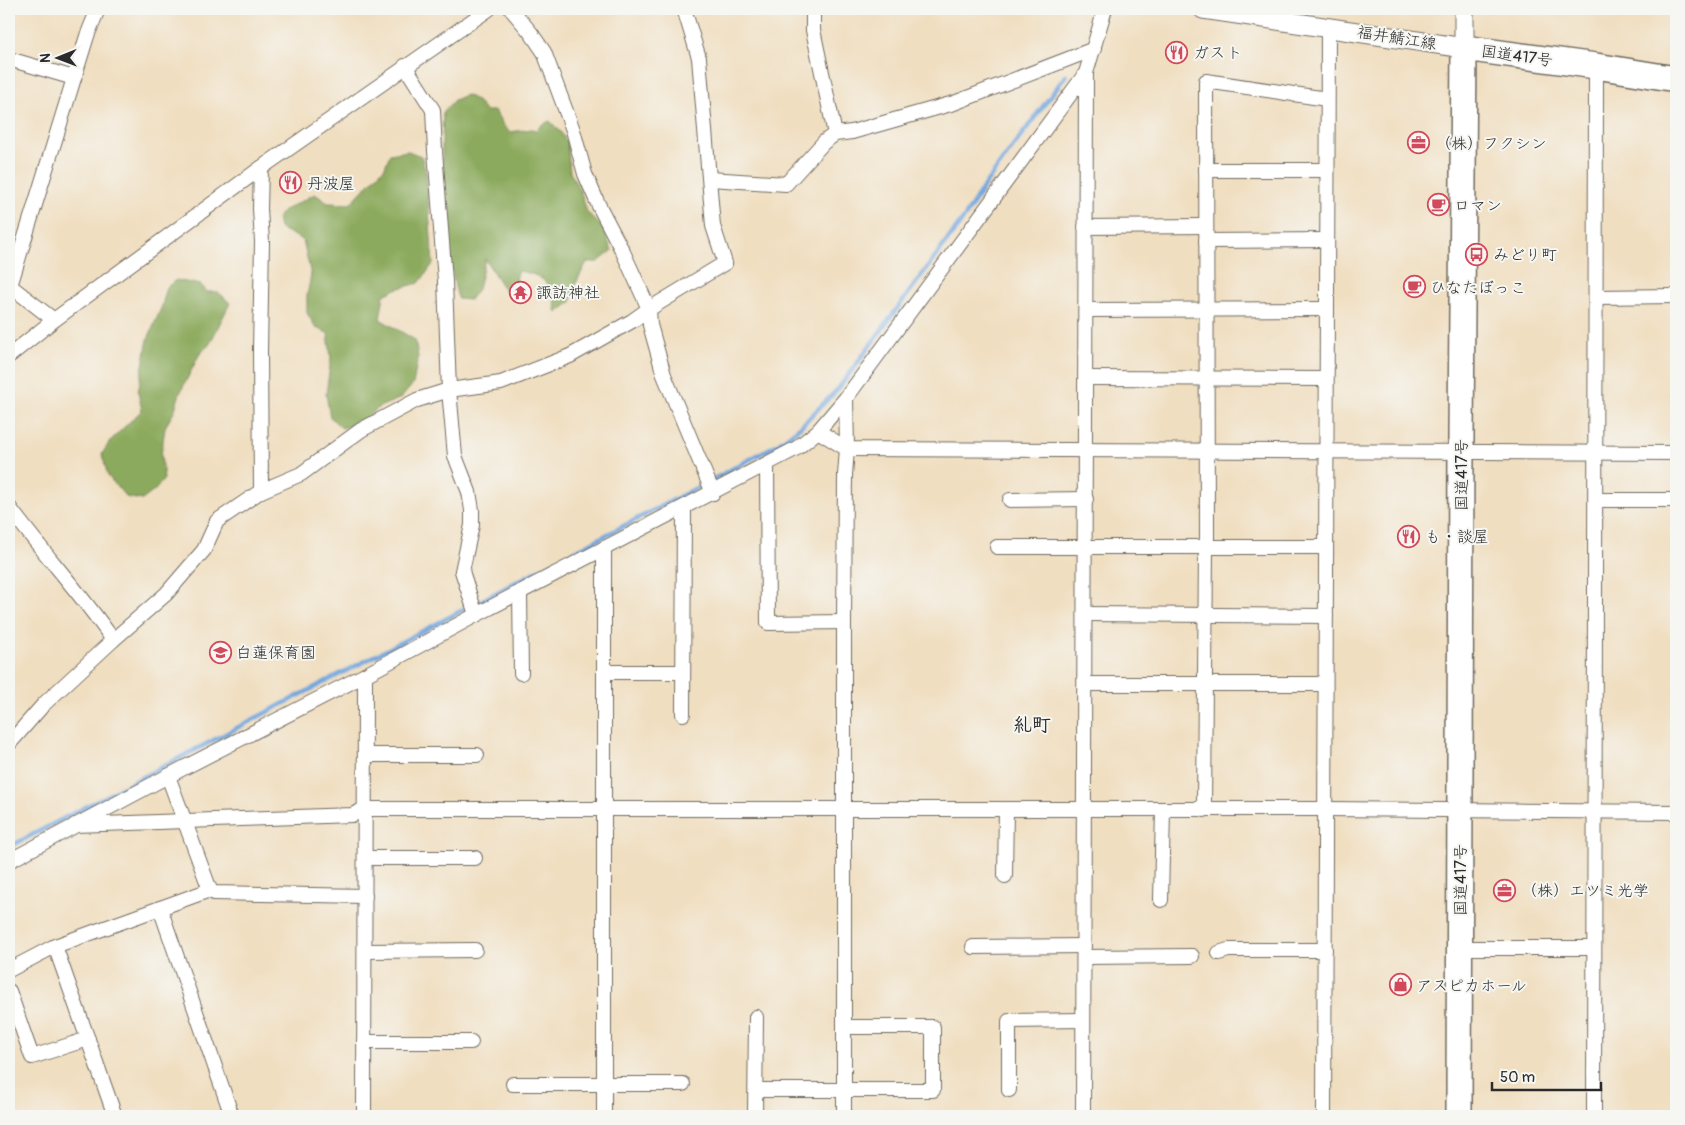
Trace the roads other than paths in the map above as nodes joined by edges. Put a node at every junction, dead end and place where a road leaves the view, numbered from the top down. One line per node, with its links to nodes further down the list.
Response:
1 (98, 9): 16 (street)
2 (490, 9): 13 (street)
3 (511, 9): 31 (street)
4 (684, 9): 23 (street)
5 (813, 9): 19 (street)
6 (1105, 9): 11 (street)
7 (1203, 9): 9 (main road, 福井鯖江線)
8 (1464, 9): 10 (main road)
9 (1328, 27): 10 (main road, 福井鯖江線); 18 (street)
10 (1464, 48): 14 (highway, 国道417号); 47 (highway, 国道417号)
11 (1094, 49): 15 (street); 19 (street)
12 (9, 59): 16 (street)
13 (405, 66): 20 (street); 40 (street)
14 (1596, 66): 17 (highway, 国道417号); 30 (street)
15 (1086, 73): 25 (street); 41 (street)
16 (74, 78): 28 (street)
17 (1676, 79)
18 (1327, 99): 21 (street); 22 (street)
19 (835, 134): 23 (street)
20 (261, 168): 35 (street); 52 (street)
21 (1206, 170): 22 (street); 24 (street)
22 (1327, 170): 26 (street)
23 (710, 179): 31 (street)
24 (1206, 226): 25 (street); 27 (street)
25 (1085, 227): 34 (street)
26 (1327, 240): 27 (street); 33 (street)
27 (1206, 241): 32 (street)
28 (9, 285): 35 (street)
29 (1676, 296): 30 (street)
30 (1596, 297): 48 (street)
31 (649, 309): 40 (street); 51 (street)
32 (1207, 309): 33 (street); 34 (street); 38 (street)
33 (1327, 309): 39 (street)
34 (1086, 310): 37 (street)
35 (54, 320): 36 (street)
36 (9, 356)
37 (1086, 378): 38 (street); 44 (street)
38 (1207, 379): 39 (street); 45 (street)
39 (1326, 379): 46 (street)
40 (449, 390): 52 (street); 65 (street)
41 (846, 398): 42 (street); 43 (street)
42 (818, 431): 43 (street); 50 (street)
43 (848, 449): 44 (street); 69 (street)
44 (1086, 449): 45 (street); 53 (street)
45 (1207, 450): 46 (street); 61 (street)
46 (1326, 450): 47 (street); 62 (street)
47 (1461, 451): 48 (street); 91 (highway, 国道417号)
48 (1596, 452): 49 (street); 55 (street)
49 (1676, 453)
50 (767, 464): 51 (street); 69 (street)
51 (710, 484): 58 (street)
52 (261, 491): 70 (street)
53 (1086, 499): 54 (street); 60 (street)
54 (1010, 500)
55 (1596, 500): 56 (street); 92 (street)
56 (1676, 500)
57 (9, 507): 70 (street)
58 (684, 508): 63 (street); 72 (street)
59 (997, 547): 60 (street)
60 (1086, 547): 61 (street); 66 (street)
61 (1206, 547): 62 (street); 67 (street)
62 (1326, 547): 68 (street)
63 (604, 548): 64 (street); 71 (street)
64 (520, 592): 65 (street); 73 (street)
65 (474, 607): 74 (street)
66 (1085, 614): 67 (street); 75 (street)
67 (1206, 615): 68 (street); 77 (street)
68 (1326, 616): 76 (street)
69 (844, 622): 85 (street)
70 (113, 640): 79 (street)
71 (604, 672): 72 (street); 84 (street)
72 (684, 672): 78 (street)
73 (521, 673)
74 (365, 675): 80 (street); 82 (street)
75 (1085, 684): 77 (street); 88 (street)
76 (1325, 684): 77 (street); 87 (street)
77 (1206, 685): 90 (street)
78 (683, 714)
79 (9, 744)
80 (365, 755): 81 (street); 83 (street)
81 (477, 755)
82 (168, 776): 94 (street); 95 (street)
83 (365, 809): 84 (street); 94 (street); 96 (street)
84 (604, 809): 85 (street); 123 (street)
85 (844, 809): 86 (street); 118 (street)
86 (1006, 809): 88 (street); 99 (street)
87 (1325, 809): 90 (street); 91 (street); 109 (street)
88 (1085, 810): 89 (street); 111 (street)
89 (1163, 810): 90 (street); 102 (street)
90 (1204, 810)
91 (1460, 810): 92 (street); 106 (highway, 国道417号)
92 (1595, 812): 93 (street); 107 (street)
93 (1676, 812)
94 (184, 820): 95 (street); 100 (street)
95 (75, 825): 98 (street)
96 (365, 858): 97 (street); 101 (street)
97 (475, 858)
98 (9, 861)
99 (1005, 876)
100 (210, 890): 101 (street); 103 (street)
101 (365, 896): 110 (street)
102 (1161, 900)
103 (160, 908): 104 (street); 129 (street)
104 (54, 946): 114 (street); 119 (street)
105 (973, 947): 111 (street)
106 (1460, 948): 107 (street); 136 (highway, 国道417号)
107 (1594, 948): 137 (street)
108 (475, 950): 110 (street)
109 (1325, 950): 112 (street); 135 (street)
110 (365, 951): 120 (street)
111 (1084, 952): 113 (street); 117 (street)
112 (1219, 953)
113 (1192, 956)
114 (9, 970)
115 (9, 991): 119 (street)
116 (756, 1017): 125 (street)
117 (1084, 1020): 127 (street); 134 (street)
118 (844, 1027): 126 (street); 126 (street)
119 (88, 1039): 128 (street)
120 (364, 1042): 121 (street); 130 (street)
121 (471, 1042)
122 (513, 1084): 123 (street)
123 (604, 1084): 124 (street); 131 (street)
124 (683, 1084)
125 (756, 1090): 126 (street); 132 (street)
126 (844, 1090): 133 (street)
127 (1009, 1090)
128 (115, 1116)
129 (232, 1116)
130 (364, 1116)
131 (604, 1116)
132 (755, 1116)
133 (844, 1116)
134 (1083, 1116)
135 (1324, 1116)
136 (1459, 1116)
137 (1594, 1116)

